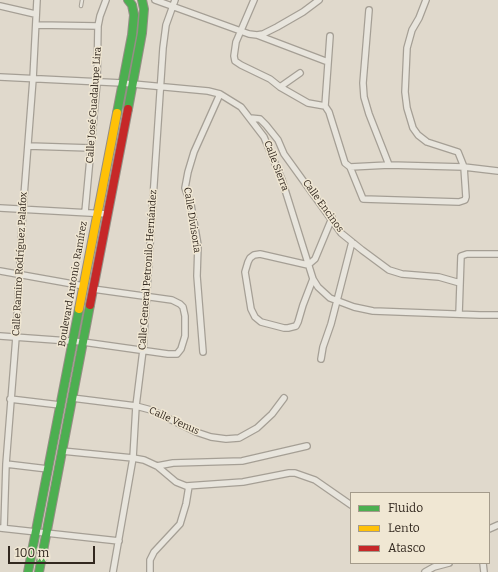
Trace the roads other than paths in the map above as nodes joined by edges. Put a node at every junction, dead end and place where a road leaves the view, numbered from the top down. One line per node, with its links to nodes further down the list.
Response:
1 (37, 0): 14 (street, Calle Ramiro Rodríguez Palafox)
2 (82, 0): 12 (lane)
3 (106, 0): 16 (street, Calle José Guadalupe Lira)
4 (128, 0): 25 (main road, Boulevard Antonio Ramírez)
5 (142, 0): 26 (main road, Boulevard Antonio Ramírez)
6 (155, 0): 10 (street)
7 (254, 0): 17 (street)
8 (318, 0): 18 (street)
9 (426, 0): 36 (street)
10 (174, 3): 17 (street); 27 (street, Calle General Petronilo Hernández)
11 (0, 6): 14 (street)
12 (80, 6)
13 (369, 10): 34 (street)
14 (35, 14): 15 (street, Calle Ramiro Rodríguez Palafox)
15 (36, 25): 16 (street); 23 (street, Calle Ramiro Rodríguez Palafox)
16 (98, 26): 24 (street, Calle José Guadalupe Lira)
17 (241, 31): 18 (street); 28 (street)
18 (256, 35): 20 (street)
19 (330, 36): 20 (street)
20 (328, 62): 30 (street)
21 (300, 73): 28 (street)
22 (0, 77): 23 (street, Calle Sierra)
23 (33, 79): 24 (street, Calle Sierra); 32 (street, Calle Ramiro Rodríguez Palafox)
24 (97, 83): 25 (street, Calle Sierra); 33 (street, Calle José Guadalupe Lira)
25 (122, 84): 26 (street, Calle Sierra); 41 (main road, Boulevard Antonio Ramírez)
26 (132, 85): 27 (street, Calle Sierra); 42 (main road, Boulevard Antonio Ramírez)
27 (160, 87): 29 (street, Calle Sierra); 53 (street, Calle General Petronilo Hernández)
28 (280, 87): 30 (street)
29 (220, 94): 31 (street, Calle Sierra); 62 (street, Calle Divisoria)
30 (325, 106): 35 (street)
31 (250, 118): 43 (street, Calle Encinos); 46 (street, Calle Sierra)
32 (28, 146): 33 (street); 39 (street, Calle Ramiro Rodríguez Palafox)
33 (91, 148): 40 (street, Calle José Guadalupe Lira)
34 (390, 165): 35 (street); 36 (street)
35 (350, 167): 36 (street)
36 (464, 168): 37 (street)
37 (498, 171)
38 (0, 208): 39 (street)
39 (23, 209): 40 (street); 48 (street, Calle Ramiro Rodríguez Palafox)
40 (85, 212): 41 (street)
41 (96, 213): 42 (street); 51 (main road, Boulevard Antonio Ramírez)
42 (108, 214): 52 (main road, Boulevard Antonio Ramírez)
43 (332, 218): 44 (street, Calle Encinos); 46 (street)
44 (352, 242): 50 (street, Calle Encinos); 54 (street)
45 (498, 254): 50 (street)
46 (308, 265): 49 (street, Calle Sierra); 49 (street)
47 (0, 272): 48 (street)
48 (20, 275): 51 (street); 58 (street, Calle Ramiro Rodríguez Palafox)
49 (313, 279): 54 (street, Calle Sierra)
50 (460, 283): 55 (street)
51 (84, 286): 59 (main road, Boulevard Antonio Ramírez)
52 (93, 289): 53 (street); 60 (main road, Boulevard Antonio Ramírez)
53 (147, 297): 61 (street, Calle General Petronilo Hernández); 61 (street)
54 (337, 302): 55 (street, Calle Sierra); 63 (street)
55 (458, 314): 56 (street, Calle Sierra)
56 (498, 315)
57 (0, 336): 58 (street)
58 (16, 337): 59 (street); 64 (street, Calle Ramiro Rodríguez Palafox)
59 (73, 341): 60 (street); 67 (main road, Boulevard Antonio Ramírez)
60 (83, 342): 61 (street); 65 (main road, Boulevard Antonio Ramírez)
61 (143, 350): 68 (street, Calle General Petronilo Hernández)
62 (203, 352)
63 (321, 359)
64 (10, 398): 67 (street); 72 (street, Calle Ramiro Rodríguez Palafox)
65 (72, 398): 68 (street, Calle Venus); 70 (main road, Boulevard Antonio Ramírez)
66 (284, 398): 68 (street, Calle Venus)
67 (60, 405): 74 (main road, Boulevard Antonio Ramírez)
68 (136, 406): 71 (street, Calle General Petronilo Hernández)
69 (307, 446): 73 (street)
70 (62, 451): 71 (street); 79 (main road, Boulevard Antonio Ramírez)
71 (132, 458): 73 (street); 80 (street, Calle General Petronilo Hernández)
72 (6, 464): 74 (street); 77 (street, Calle Ramiro Rodríguez Palafox)
73 (158, 466): 75 (street)
74 (48, 469): 78 (main road, Boulevard Antonio Ramírez)
75 (189, 486): 76 (street); 85 (street)
76 (350, 504)
77 (2, 528): 78 (street)
78 (36, 531): 79 (street); 82 (main road, Boulevard Antonio Ramírez)
79 (46, 532): 80 (street); 83 (main road, Boulevard Antonio Ramírez)
80 (119, 541): 84 (street, Calle General Petronilo Hernández)
81 (445, 564): 86 (street)
82 (28, 572)
83 (39, 572)
84 (113, 572)
85 (150, 572)
86 (425, 572)

